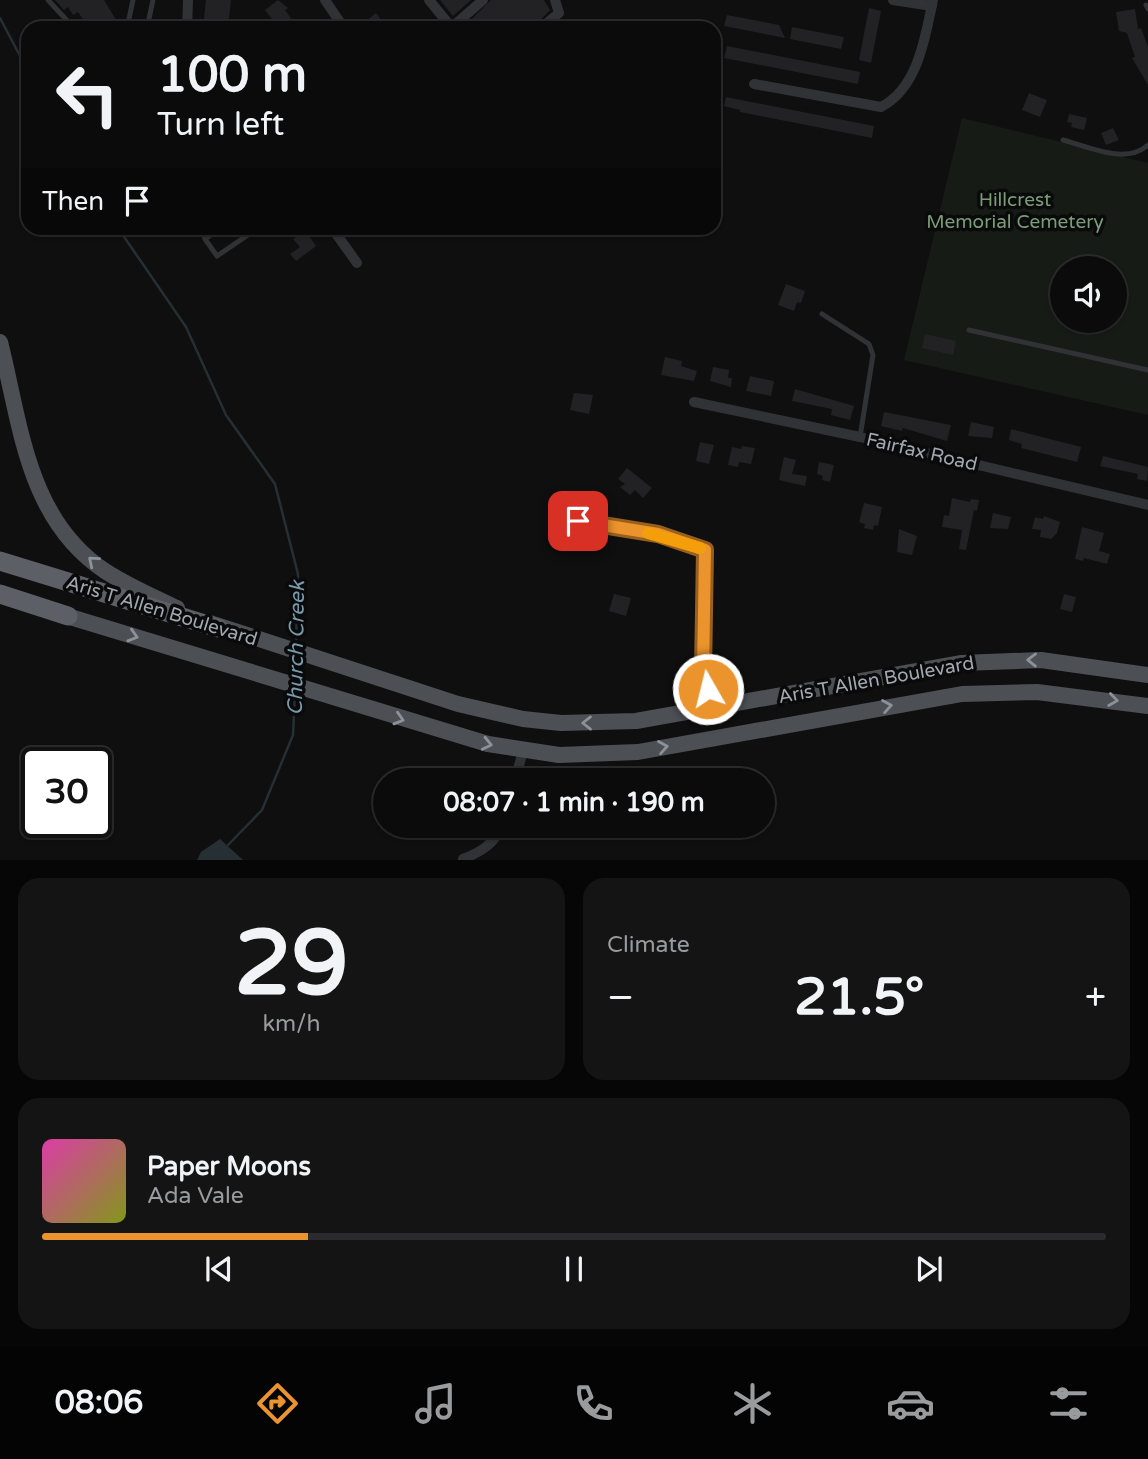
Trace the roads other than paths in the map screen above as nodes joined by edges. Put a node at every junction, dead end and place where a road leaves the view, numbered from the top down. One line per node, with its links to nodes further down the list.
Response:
1 (48, 0): 11 (lane)
2 (133, 0): 12 (lane)
3 (153, 0): 13 (lane)
4 (188, 0): 14 (street)
5 (325, 0): 15 (street)
6 (429, 0): 16 (street)
7 (483, 0): 17 (street)
8 (555, 0): 18 (street)
9 (893, 0): 10 (street)
10 (933, 3): 19 (street)
11 (68, 21)
12 (128, 21)
13 (148, 21)
14 (187, 21)
15 (339, 21)
16 (446, 21)
17 (459, 21)
18 (549, 21)
19 (754, 83)
20 (1063, 140): 21 (lane)
21 (1148, 145)
22 (204, 235): 26 (lane)
23 (210, 235): 26 (lane)
24 (248, 235): 26 (lane)
25 (337, 235): 27 (street)
26 (205, 239)
27 (357, 263)
28 (822, 314): 33 (lane)
29 (969, 330): 31 (lane)
30 (0, 342): 40 (main road, one-way to 30)
31 (1148, 370)
32 (694, 402): 33 (street, Fairfax Road)
33 (860, 437): 34 (street, Fairfax Road)
34 (1148, 505)
35 (554, 524): 36 (lane)
36 (705, 550): 41 (street)
37 (0, 561): 40 (highway, Aris T Allen Boulevard)
38 (0, 597): 39 (highway, Aris T Allen Boulevard)
39 (68, 616): 46 (main road, Aris T Allen Boulevard, one-way to 46)
40 (223, 629): 45 (main road, Aris T Allen Boulevard, one-way to 40)
41 (703, 673): 43 (street); 45 (street)
42 (1148, 675): 43 (main road, Aris T Allen Boulevard, one-way to 43)
43 (736, 704): 45 (main road, Aris T Allen Boulevard)
44 (1148, 706): 46 (main road, Aris T Allen Boulevard, one-way to 44)
45 (679, 713)
46 (523, 751): 47 (street)
47 (518, 768)
48 (495, 838): 49 (street)
49 (463, 859)

